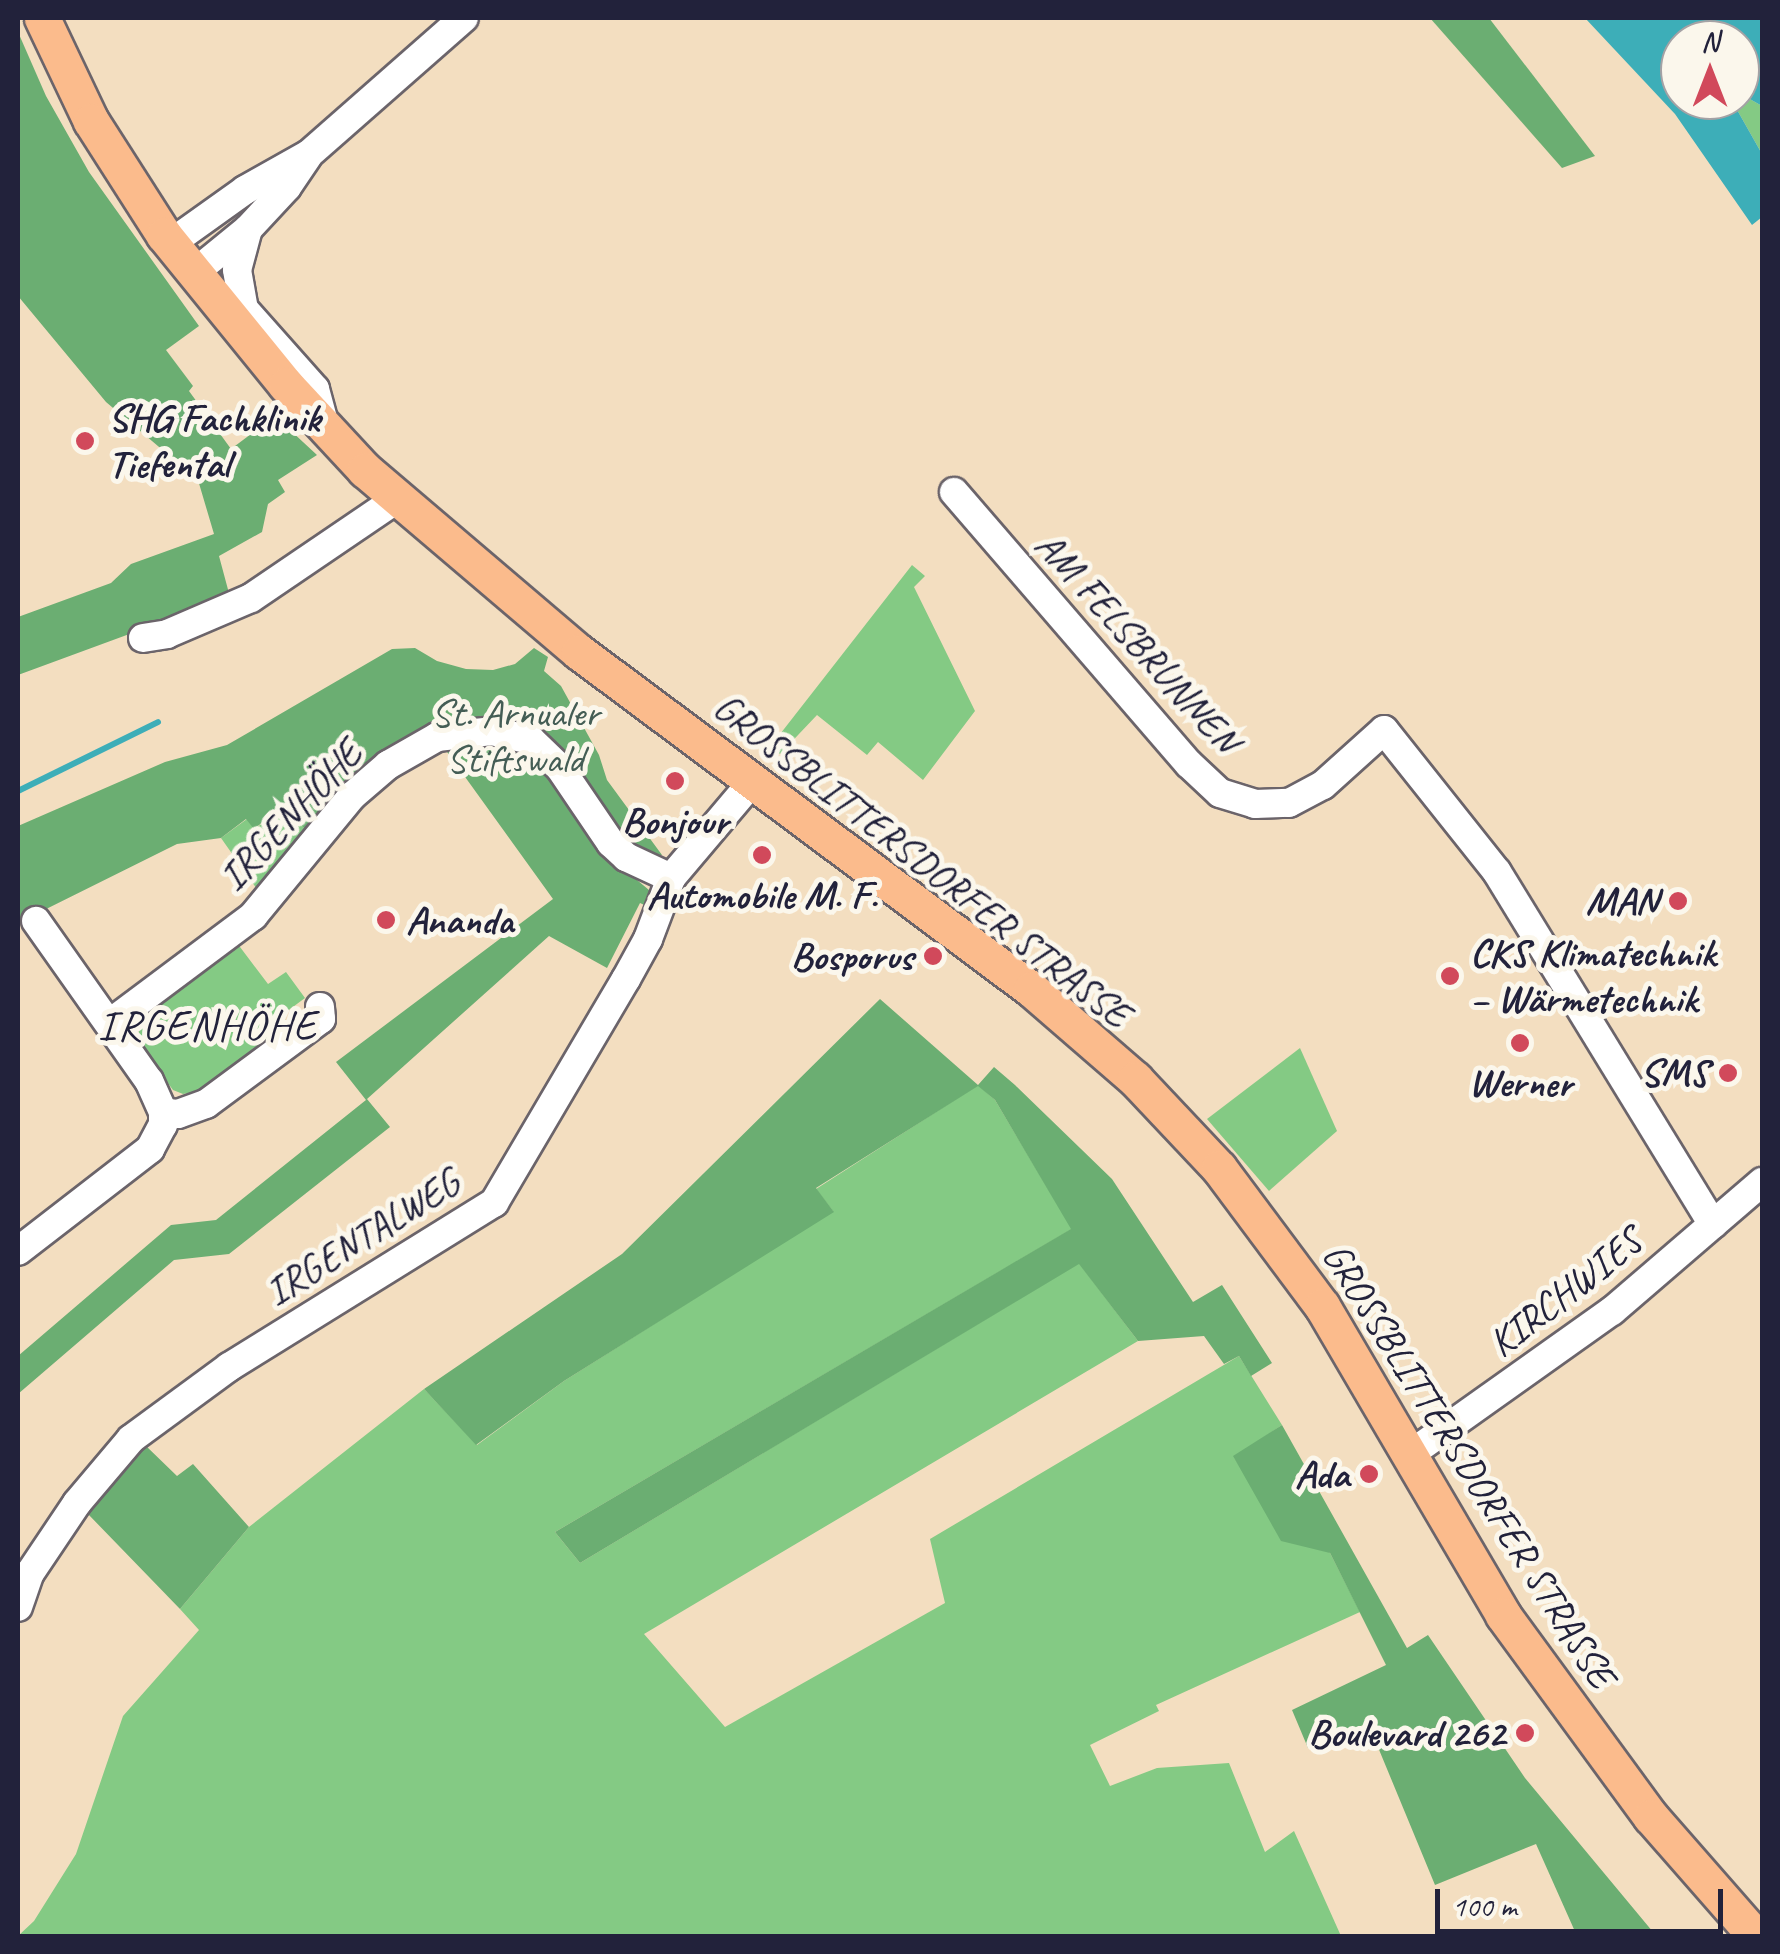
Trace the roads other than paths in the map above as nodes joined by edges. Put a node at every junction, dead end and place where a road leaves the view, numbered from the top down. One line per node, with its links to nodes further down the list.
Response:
1 (42, 18): 5 (main road, GROSSBLITTERSDORFER STRASSE)
2 (464, 18): 3 (street)
3 (308, 154): 4 (street); 5 (street)
4 (248, 230): 6 (street); 7 (street)
5 (171, 242): 6 (main road, GROSSBLITTERSDORFER STRASSE)
6 (194, 273): 7 (main road, GROSSBLITTERSDORFER STRASSE)
7 (326, 429): 9 (main road, GROSSBLITTERSDORFER STRASSE)
8 (954, 492): 18 (street, AM FELSBRUNNEN)
9 (396, 500): 10 (street); 11 (main road, GROSSBLITTERSDORFER STRASSE)
10 (144, 638)
11 (754, 781): 12 (street, IRGENTALWEG); 20 (main road, GROSSBLITTERSDORFER STRASSE)
12 (671, 878): 15 (street, IRGENHÖHE); 21 (street, IRGENTALWEG)
13 (36, 922): 15 (street)
14 (320, 1007): 16 (street)
15 (110, 1023): 16 (street)
16 (163, 1112): 19 (street)
17 (1762, 1182): 18 (street, KIRCHWIES)
18 (1714, 1224): 20 (street, KIRCHWIES)
19 (18, 1251)
20 (1409, 1456): 22 (main road, GROSSBLITTERSDORFER STRASSE)
21 (18, 1607)
22 (1672, 1844): 23 (main road, GROSSBLITTERSDORFER STRASSE); 24 (main road, GROSSBLITTERSDORFER STRASSE)
23 (1735, 1936)
24 (1755, 1936)

